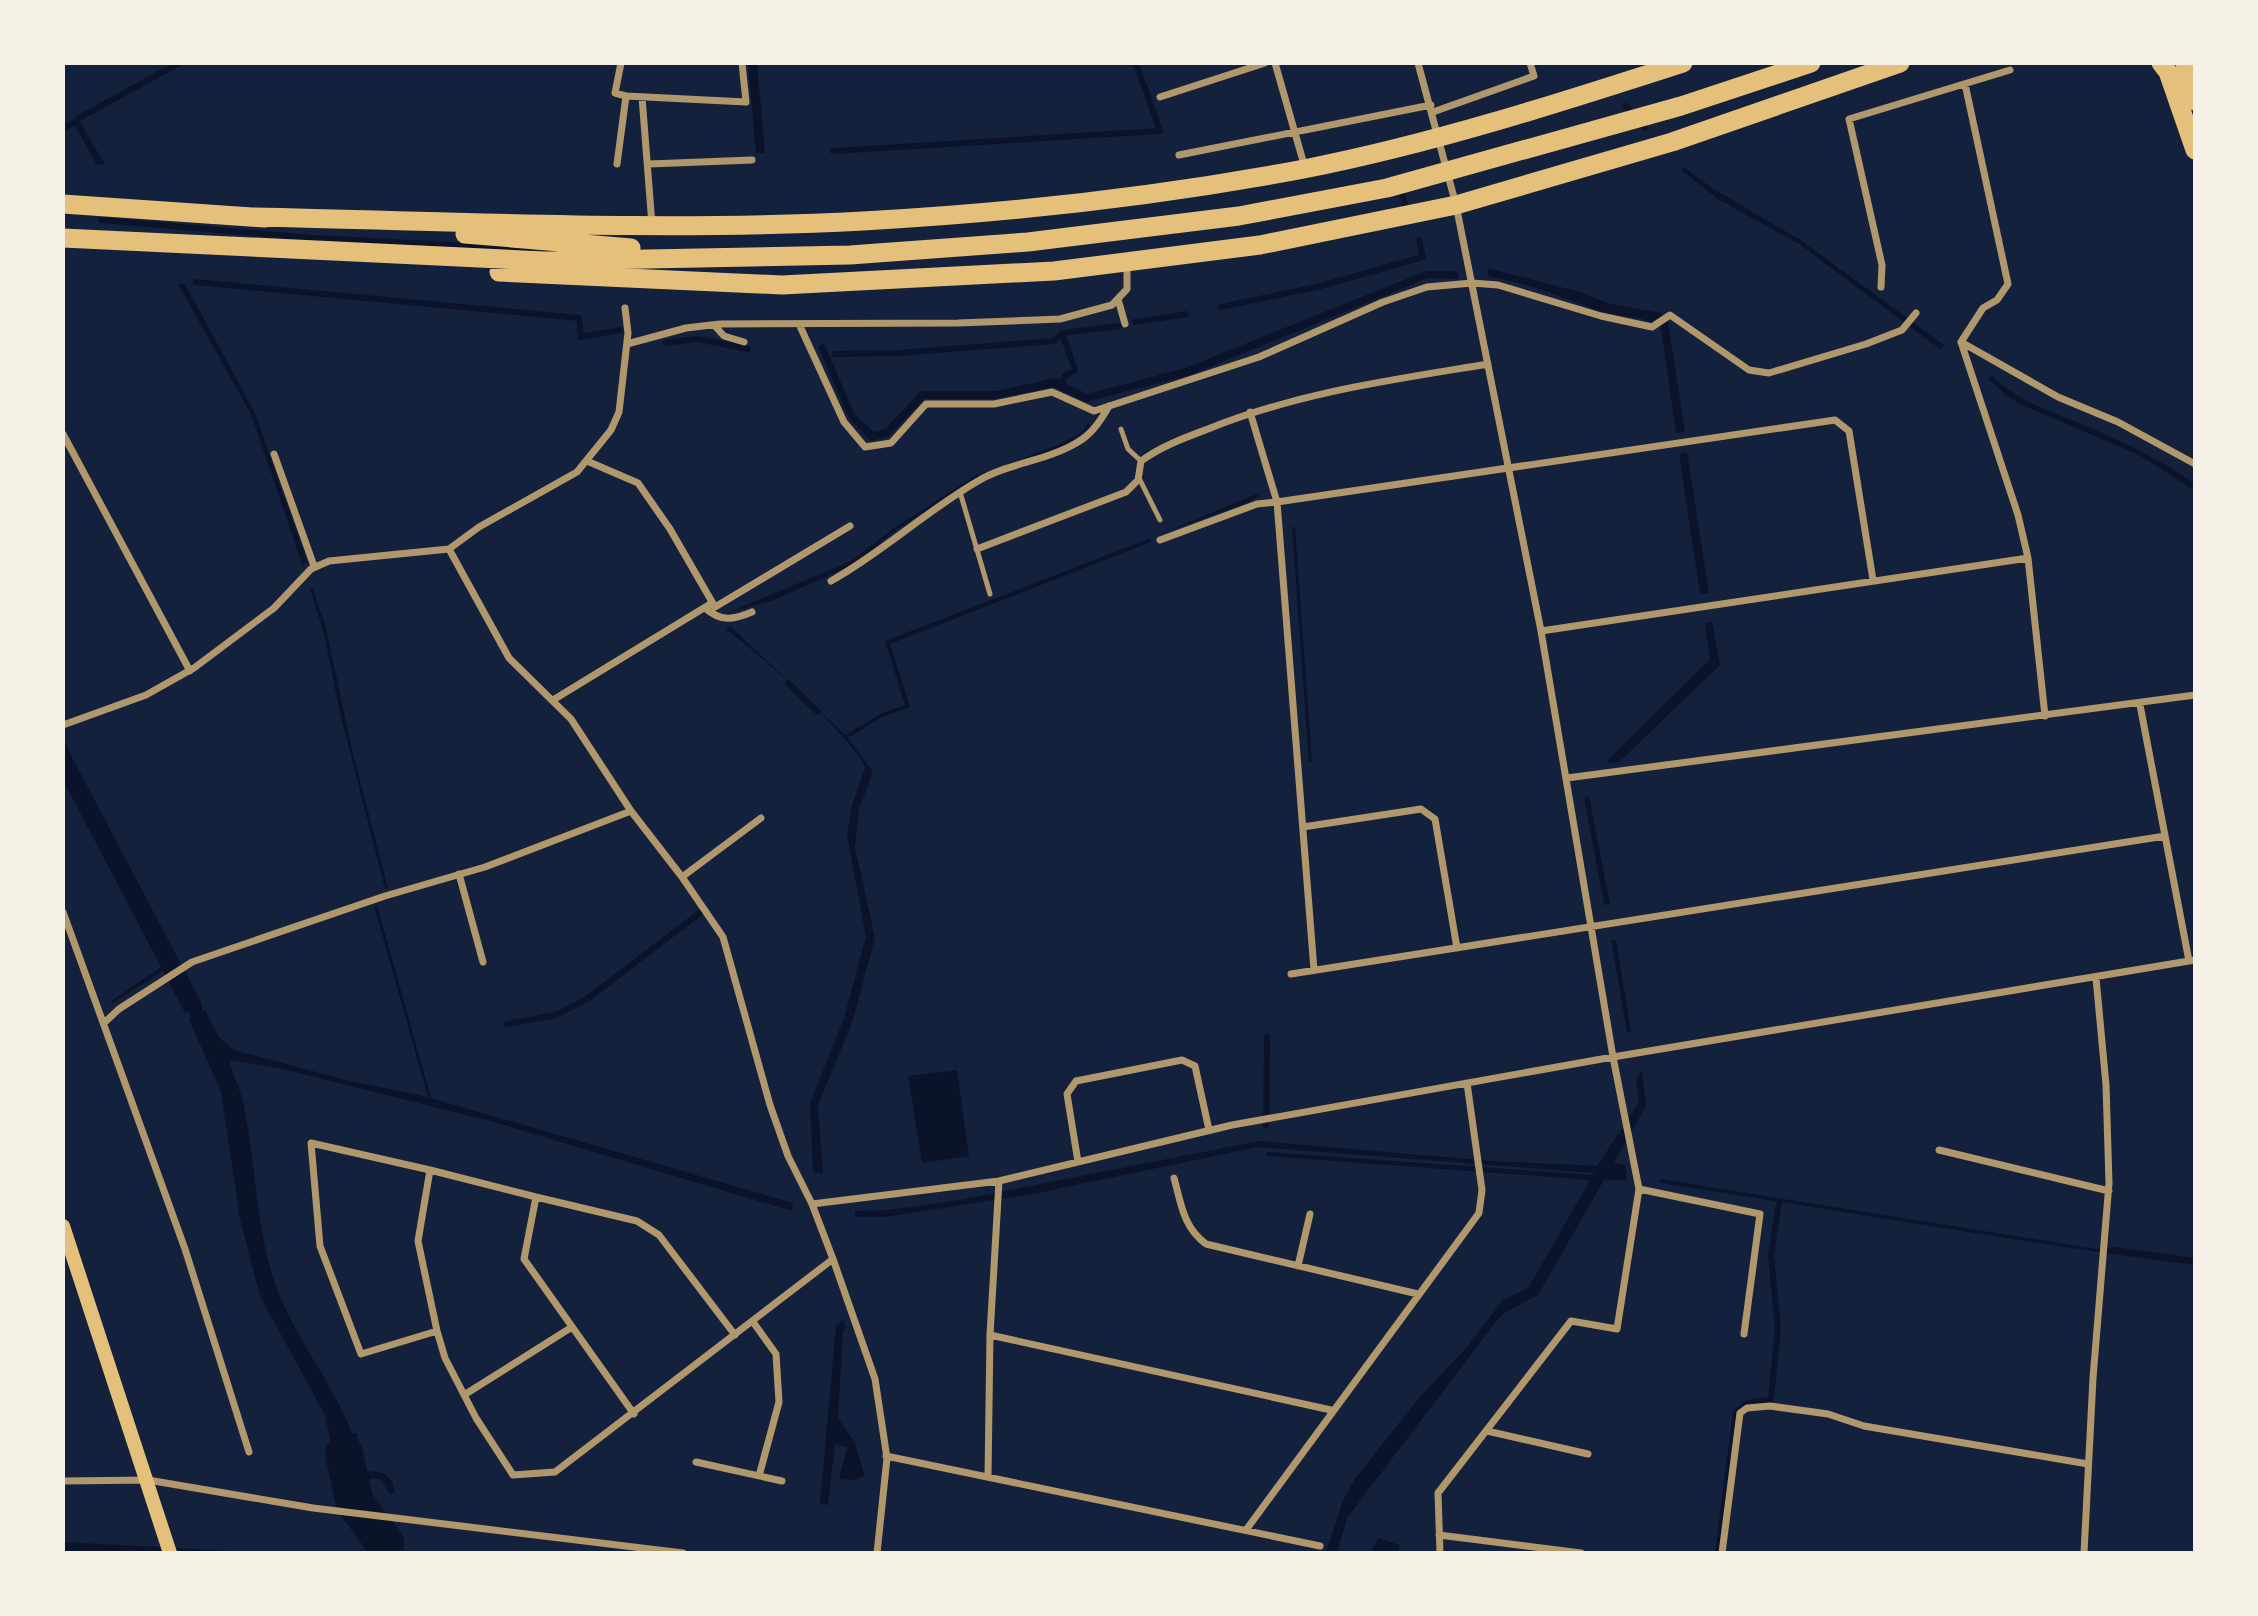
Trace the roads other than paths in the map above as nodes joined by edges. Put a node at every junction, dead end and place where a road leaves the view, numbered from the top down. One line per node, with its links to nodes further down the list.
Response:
1 (621, 63): 14 (street)
2 (743, 63): 15 (street)
3 (1265, 63): 16 (street)
4 (1275, 63): 19 (street)
5 (1418, 63): 18 (street)
6 (1530, 63): 18 (street)
7 (1683, 63): 20 (highway)
8 (1811, 63): 32 (highway)
9 (1900, 63): 28 (highway)
10 (2161, 63): 21 (highway)
11 (2189, 68): 17 (highway)
12 (2010, 70): 13 (street)
13 (1965, 84): 36 (street); 44 (street)
14 (626, 96): 15 (street); 24 (street)
15 (642, 97): 25 (street)
16 (1160, 97)
17 (2195, 101)
18 (1432, 108): 19 (street); 20 (street)
19 (1295, 134): 22 (street); 26 (street)
20 (1440, 136): 26 (highway); 28 (street)
21 (2195, 150)
22 (1179, 155)
23 (752, 160): 25 (street)
24 (617, 164)
25 (649, 164): 30 (street)
26 (1305, 169): 30 (highway)
27 (63, 204): 29 (highway)
28 (1457, 205): 34 (highway); 35 (street)
29 (252, 217): 30 (highway); 32 (highway)
30 (652, 225)
31 (63, 238): 33 (highway)
32 (719, 255): 33 (highway)
33 (444, 258): 34 (highway)
34 (1127, 264): 37 (street)
35 (1472, 283): 39 (street); 46 (street); 47 (street)
36 (1881, 287)
37 (1118, 299): 40 (street); 41 (street)
38 (625, 308): 45 (street)
39 (1916, 313)
40 (799, 324): 42 (street); 47 (street)
41 (1125, 324)
42 (714, 325): 43 (street); 45 (street)
43 (744, 342)
44 (1961, 342): 54 (street); 64 (street)
45 (627, 344): 52 (street)
46 (1488, 364): 48 (street); 55 (street)
47 (1109, 405): 57 (street)
48 (1250, 412): 53 (street); 58 (street)
49 (1121, 429): 53 (lane)
50 (63, 434): 73 (street)
51 (274, 454): 65 (street)
52 (587, 461): 62 (street); 69 (street)
53 (1141, 461): 56 (street)
54 (2195, 464)
55 (1509, 469): 58 (street); 66 (street); 72 (street)
56 (1139, 478): 59 (lane); 63 (street)
57 (960, 492): 63 (lane); 67 (street)
58 (1278, 502): 61 (street); 83 (street)
59 (1160, 520)
60 (850, 526): 69 (street)
61 (1160, 540)
62 (449, 549): 65 (street); 75 (street)
63 (977, 549): 68 (lane)
64 (2028, 558): 66 (street); 78 (street)
65 (314, 566): 73 (street)
66 (1874, 580): 72 (street)
67 (831, 581)
68 (990, 594)
69 (712, 603): 70 (street)
70 (705, 608): 71 (street); 75 (street)
71 (752, 612)
72 (1541, 631): 80 (street)
73 (190, 671): 79 (street)
74 (2195, 695): 76 (street)
75 (553, 701): 81 (street)
76 (2140, 705): 78 (street); 84 (street)
77 (63, 715): 79 (street)
78 (2045, 716): 80 (street)
79 (66, 724)
80 (1567, 778): 88 (street)
81 (631, 811): 85 (street); 86 (street)
82 (761, 818): 86 (street)
83 (1303, 827): 89 (street); 92 (street)
84 (2165, 836): 88 (street); 90 (street)
85 (459, 874): 91 (street); 95 (street)
86 (682, 877): 107 (street)
87 (63, 912): 95 (street)
88 (1591, 927): 89 (street); 96 (street)
89 (1457, 948): 92 (street)
90 (2192, 961): 94 (street)
91 (483, 962)
92 (1314, 970): 93 (street)
93 (1291, 974)
94 (2096, 978): 96 (street); 105 (street)
95 (104, 1023): 123 (street)
96 (1613, 1057): 97 (street); 104 (street)
97 (1467, 1083): 98 (street); 112 (street)
98 (1209, 1130): 100 (street); 100 (street)
99 (1939, 1150): 105 (street)
100 (1078, 1162): 103 (street)
101 (430, 1170): 106 (street); 115 (street); 115 (street)
102 (1174, 1178): 111 (street)
103 (999, 1181): 107 (street); 118 (street)
104 (1639, 1189): 116 (street); 122 (street)
105 (2109, 1191): 127 (street)
106 (536, 1197): 114 (street); 117 (street)
107 (812, 1204): 110 (street)
108 (1310, 1214): 111 (street)
109 (63, 1226): 130 (main road)
110 (833, 1259): 113 (street); 125 (street)
111 (1298, 1266): 112 (street)
112 (1418, 1294): 120 (street)
113 (753, 1322): 117 (street); 128 (street)
114 (572, 1327): 119 (street); 121 (street)
115 (437, 1331): 119 (street)
116 (1744, 1334)
117 (735, 1335): 121 (street)
118 (990, 1335): 120 (street); 129 (street)
119 (464, 1395): 121 (street)
120 (1331, 1410): 133 (street)
121 (634, 1414)
122 (1487, 1431): 124 (street); 134 (street)
123 (249, 1452)
124 (1588, 1454)
125 (886, 1456): 129 (street); 138 (street)
126 (696, 1462): 128 (street)
127 (2088, 1464): 141 (street); 142 (street)
128 (759, 1476): 132 (street)
129 (988, 1477): 133 (street)
130 (148, 1480): 131 (street); 136 (main road); 137 (street)
131 (63, 1481)
132 (782, 1481)
133 (1246, 1530): 135 (street)
134 (1439, 1535): 139 (street); 140 (street)
135 (1320, 1546)
136 (170, 1553)
137 (683, 1553)
138 (877, 1553)
139 (1440, 1553)
140 (1581, 1553)
141 (1722, 1553)
142 (2084, 1553)

